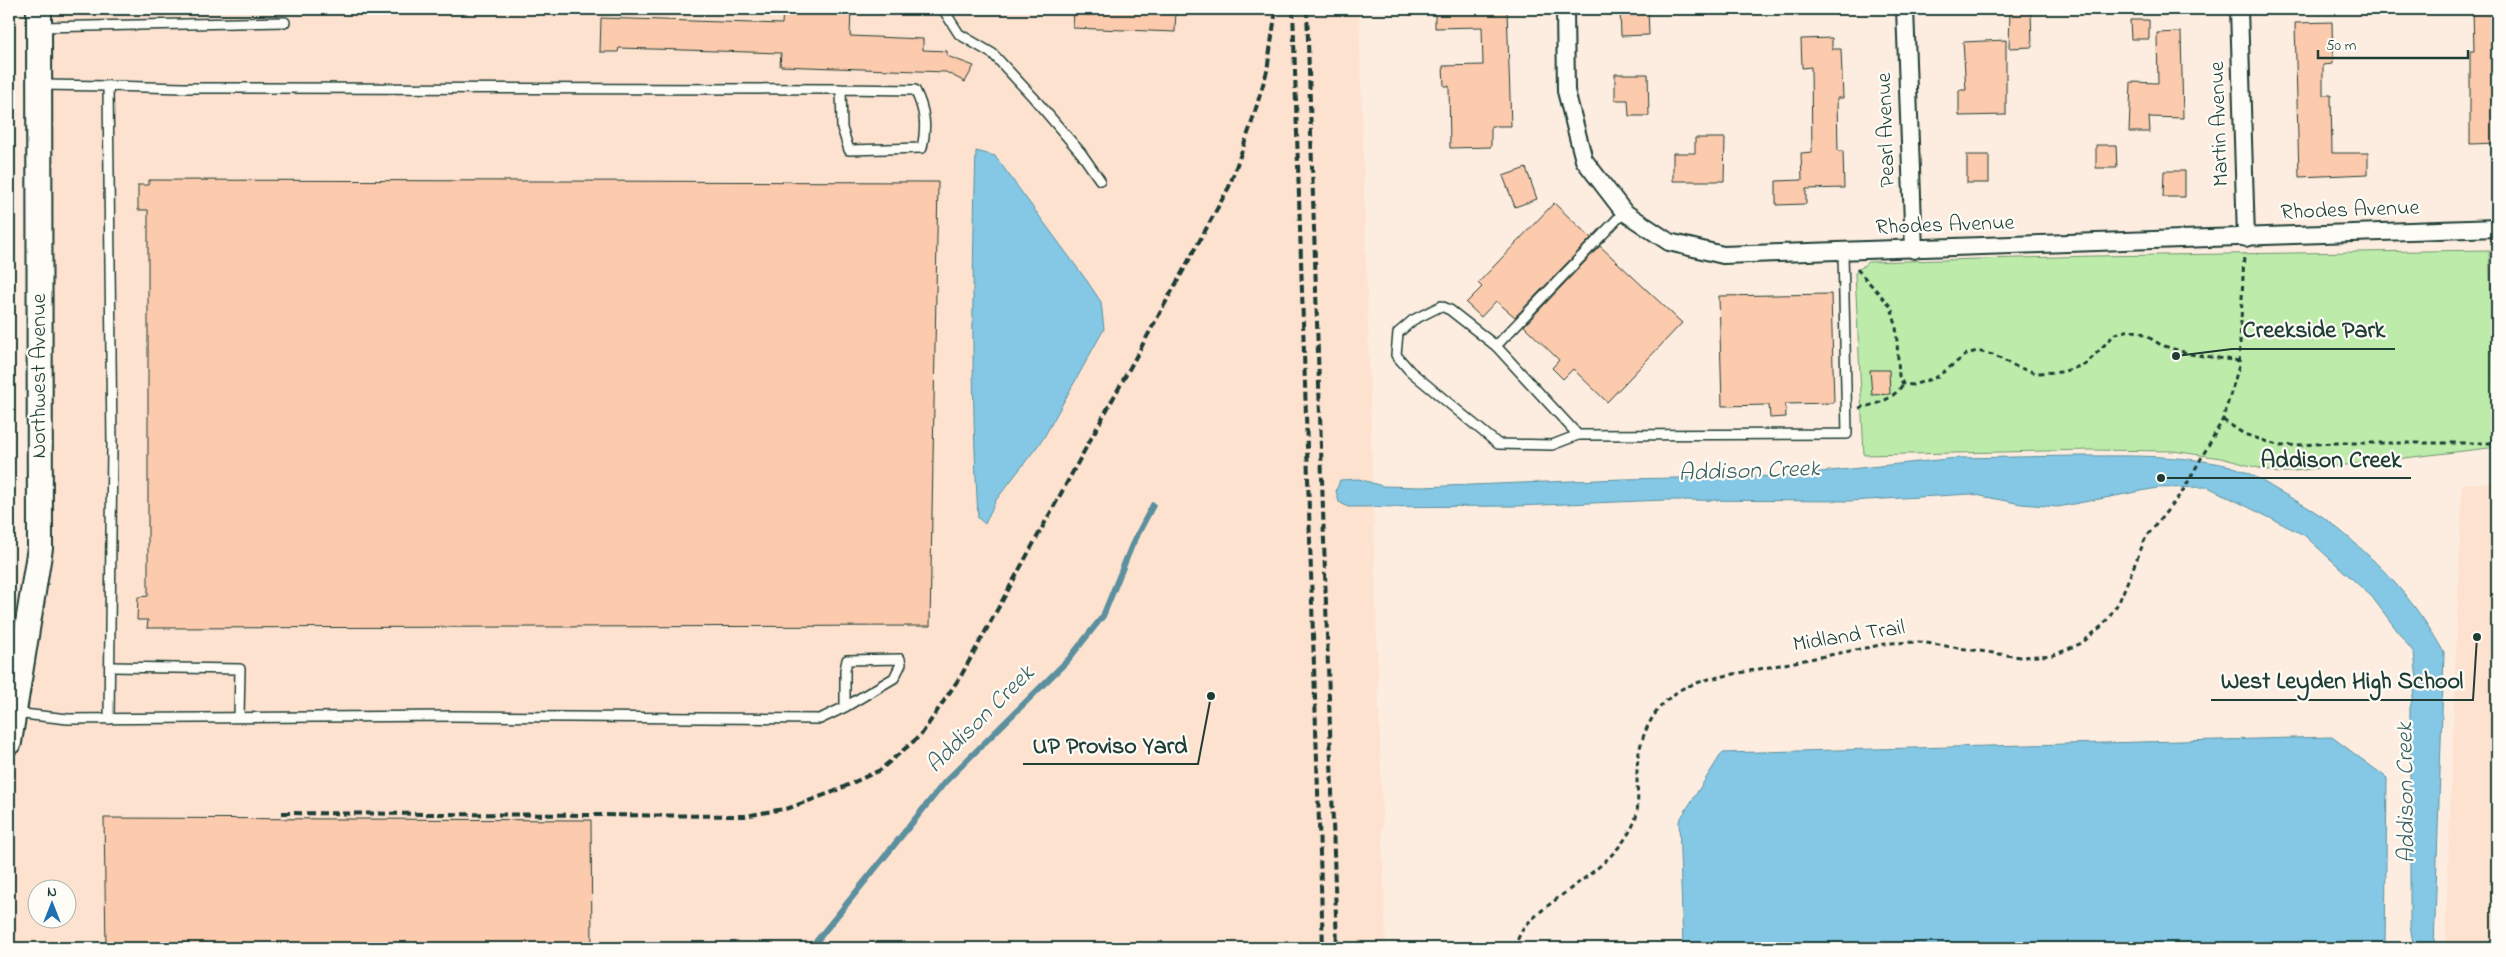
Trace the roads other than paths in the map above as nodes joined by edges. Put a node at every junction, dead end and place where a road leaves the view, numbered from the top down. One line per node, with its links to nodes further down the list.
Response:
1 (943, 9): 10 (lane)
2 (1565, 9): 11 (street, Rhodes Avenue)
3 (1905, 9): 14 (street, Pearl Avenue)
4 (2238, 9): 13 (street, Martin Avenue)
5 (39, 18): 6 (lane); 7 (street, Northwest Avenue)
6 (285, 22)
7 (40, 85): 8 (lane); 20 (street, Northwest Avenue)
8 (108, 86): 9 (lane); 18 (lane)
9 (841, 89): 9 (lane)
10 (1100, 180)
11 (1624, 212): 15 (street, Rhodes Avenue); 16 (lane)
12 (2497, 228): 13 (street, Rhodes Avenue)
13 (2246, 238): 14 (street, Rhodes Avenue)
14 (1914, 250): 15 (street, Rhodes Avenue)
15 (1843, 252): 17 (lane)
16 (1496, 346): 17 (lane); 17 (lane)
17 (1578, 435)
18 (110, 667): 21 (lane); 22 (lane)
19 (845, 707): 19 (lane); 21 (lane)
20 (13, 713): 22 (lane); 23 (street, Northwest Avenue)
21 (239, 717): 22 (lane)
22 (109, 719)
23 (9, 742)

